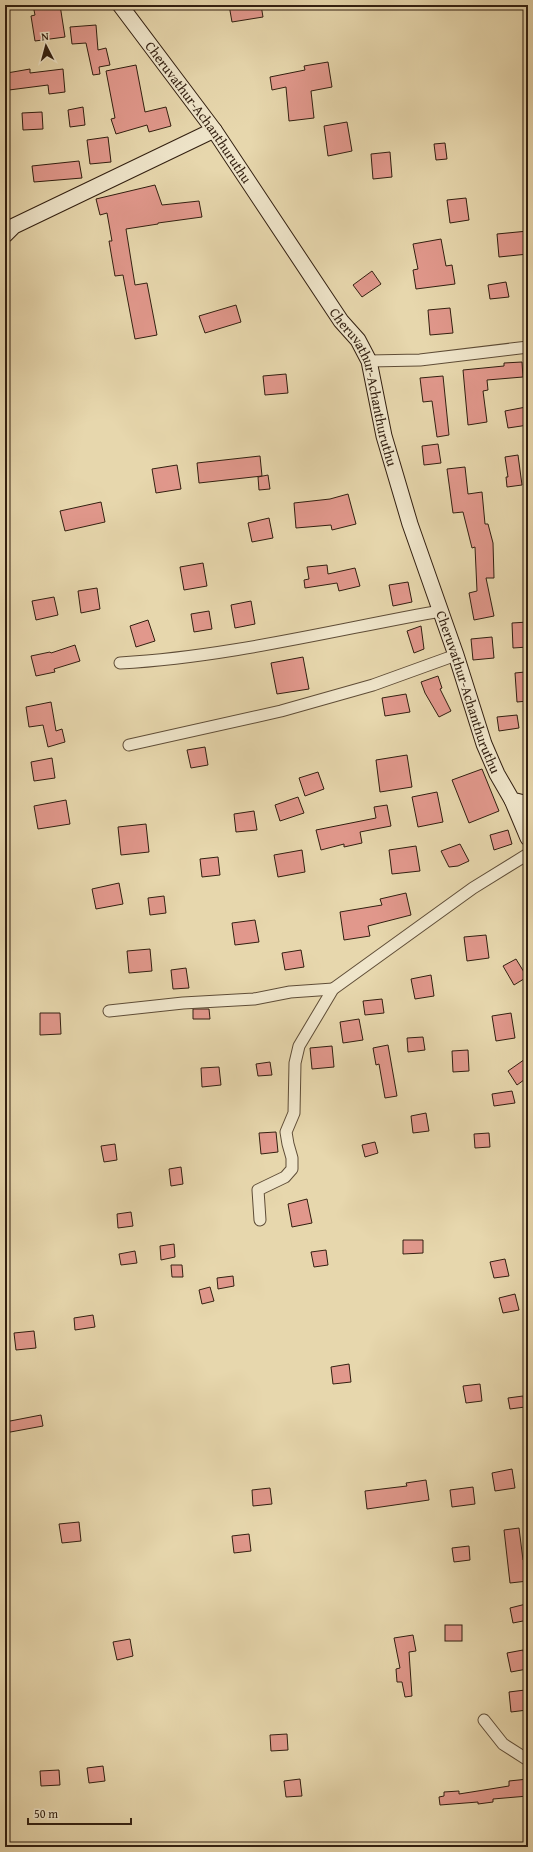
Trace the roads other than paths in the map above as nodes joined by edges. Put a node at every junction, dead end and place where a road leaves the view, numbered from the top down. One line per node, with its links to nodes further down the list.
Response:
1 (120, 5): 2 (main road, Cheruvathur-Achanthuruthu)
2 (214, 130): 3 (main road); 5 (main road, Cheruvathur-Achanthuruthu)
3 (5, 235)
4 (528, 348): 5 (street)
5 (369, 361): 6 (main road, Cheruvathur-Achanthuruthu)
6 (440, 611): 7 (main road, Cheruvathur-Achanthuruthu); 8 (street)
7 (456, 655): 9 (street); 10 (main road, Cheruvathur-Achanthuruthu)
8 (120, 664)
9 (129, 745)
10 (512, 800): 11 (main road); 12 (main road, Cheruvathur-Achanthuruthu)
11 (528, 804)
12 (528, 838)
13 (528, 854): 14 (street)
14 (333, 989): 15 (street); 16 (street)
15 (109, 1011)
16 (260, 1220)
17 (484, 1720): 18 (street)
18 (528, 1760)

